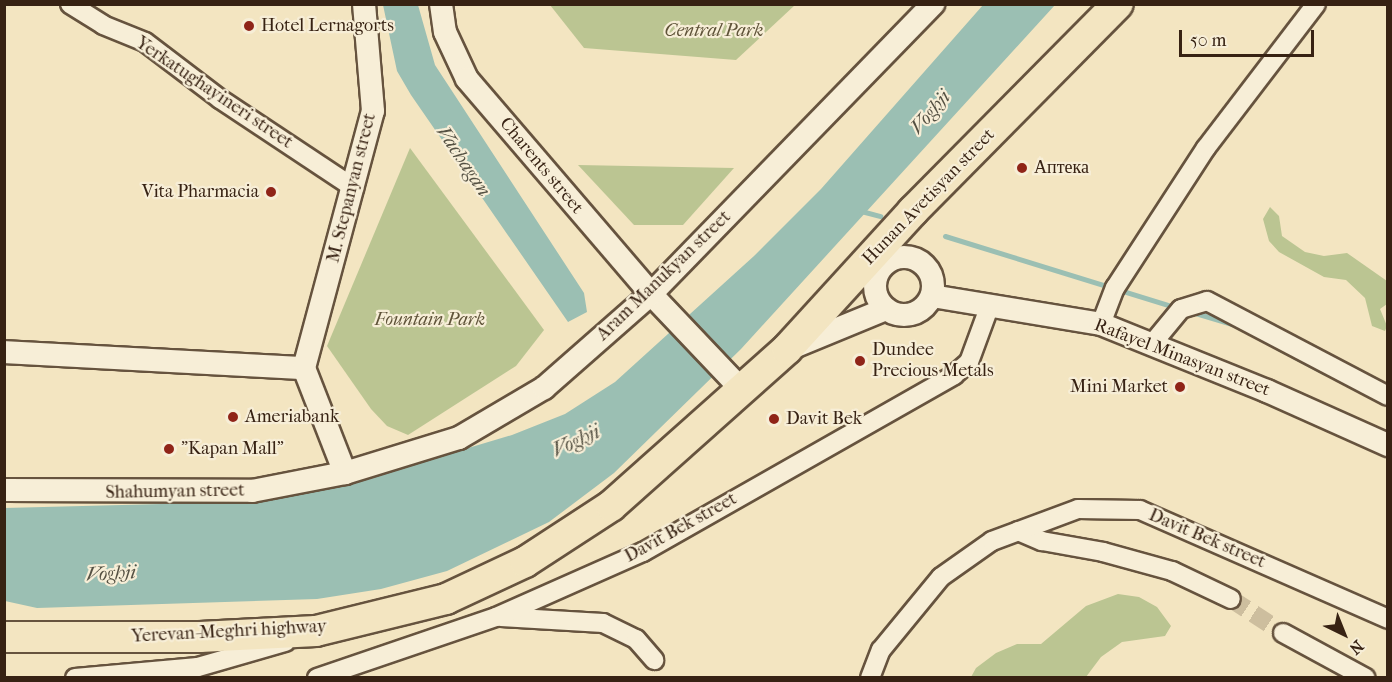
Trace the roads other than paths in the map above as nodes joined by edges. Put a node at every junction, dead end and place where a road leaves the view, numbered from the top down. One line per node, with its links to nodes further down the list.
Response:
1 (70, 4): 7 (street, Yerkatughayineri street)
2 (363, 4): 7 (street, M. Stepanyan street)
3 (441, 4): 10 (street, Charents street)
4 (933, 4): 10 (street, Aram Manukyan street)
5 (1118, 4): 8 (highway, Hunan Avetisyan street)
6 (1316, 4): 14 (street)
7 (354, 188): 18 (street, M. Stepanyan street)
8 (913, 211): 9 (street); 16 (highway, Hunan Avetisyan street)
9 (920, 260): 11 (street); 13 (street)
10 (651, 294): 19 (street, Charents street); 22 (street, Aram Manukyan street)
11 (932, 296): 12 (street, Rafayel Minasyan street); 13 (street)
12 (990, 305): 14 (street, Rafayel Minasyan street); 26 (street, Davit Bek street)
13 (886, 309): 16 (street)
14 (1101, 324): 15 (street, Rafayel Minasyan street)
15 (1152, 344): 20 (street); 21 (street, Rafayel Minasyan street)
16 (787, 349): 19 (highway, Hunan Avetisyan street)
17 (4, 352): 18 (street)
18 (304, 368): 22 (street)
19 (737, 384): 28 (highway, Yerevan-Meghri highway)
20 (1388, 396)
21 (1388, 445)
22 (345, 473): 23 (street, Shahumyan street)
23 (4, 490)
24 (1018, 531): 25 (street); 27 (street, Davit Bek street); 34 (street, Davit Bek street)
25 (1231, 599)
26 (496, 617): 31 (street); 33 (street, Davit Bek street)
27 (1388, 619)
28 (316, 631): 30 (highway, Yerevan-Meghri highway); 32 (street)
29 (1283, 633): 35 (street)
30 (4, 637)
31 (654, 660)
32 (75, 678)
33 (317, 678)
34 (870, 678)
35 (1366, 678)

